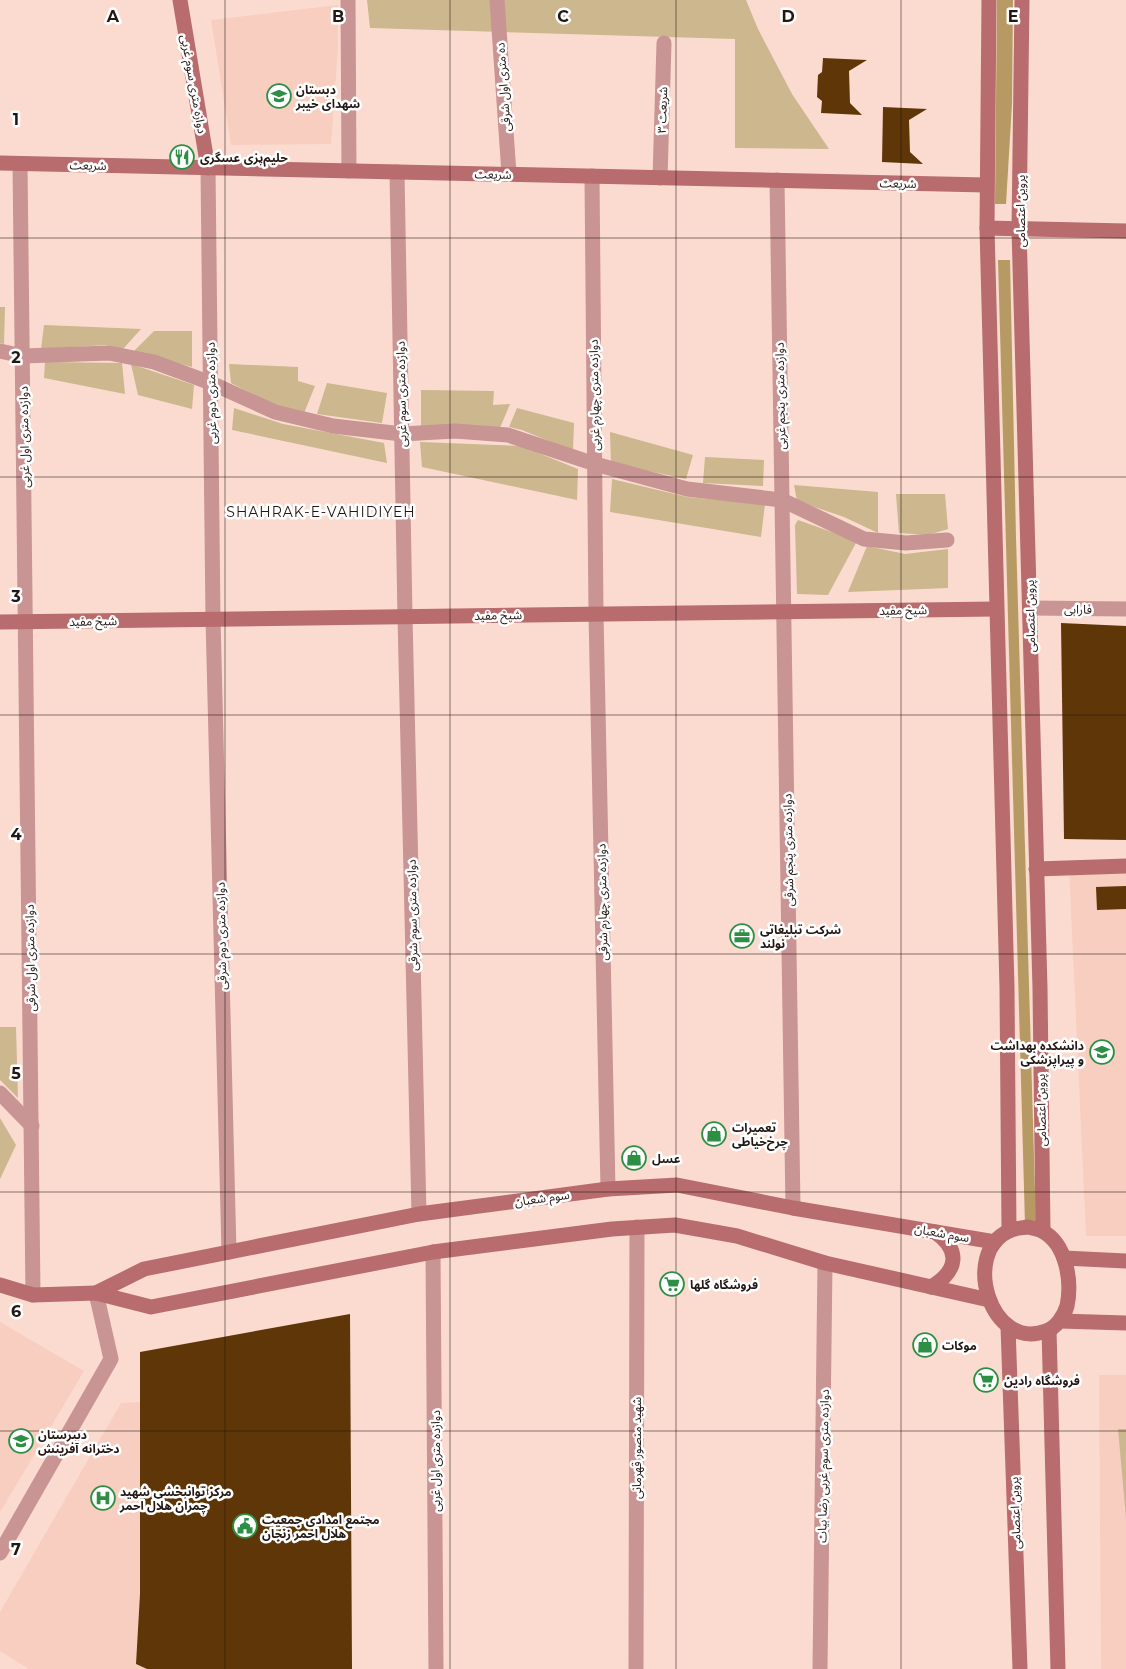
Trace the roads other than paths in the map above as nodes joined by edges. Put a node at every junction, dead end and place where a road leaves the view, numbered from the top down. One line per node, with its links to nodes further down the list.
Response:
1 (180, 0): 9 (main road, دوازه متری سوم غربی)
2 (348, 0): 10 (street)
3 (497, 0): 12 (street, ده متری اول شرقی)
4 (989, 0): 16 (main road)
5 (1022, 0): 18 (main road, پروین اعتصامی)
6 (664, 43): 14 (street, شریعت ۳)
7 (0, 163): 8 (main road, شریعت)
8 (20, 164): 9 (main road, شریعت); 21 (street, دوازده متری اول غربی)
9 (208, 168): 10 (main road, شریعت); 22 (street, دوازده متری دوم غربی)
10 (349, 171): 11 (main road, شریعت)
11 (397, 172): 12 (main road, شریعت); 23 (street, دوازده متری سوم غربی)
12 (510, 174): 13 (main road, شریعت)
13 (592, 176): 14 (main road, شریعت); 24 (street, دوازده متری چهارم غربی)
14 (660, 178): 15 (main road, شریعت)
15 (776, 180): 16 (main road, شریعت); 25 (street, دوازده متری پنجم غربی)
16 (986, 185): 17 (main road)
17 (987, 228): 18 (main road); 28 (main road)
18 (1020, 229): 19 (main road); 27 (main road, پروین اعتصامی)
19 (1126, 231)
20 (0, 351): 21 (street)
21 (23, 356): 22 (street); 34 (street, دوازده متری اول غربی)
22 (211, 382): 23 (street); 33 (street, دوازده متری دوم غربی)
23 (402, 434): 24 (street); 32 (street, دوازده متری سوم غربی)
24 (594, 464): 25 (street); 31 (street, دوازده متری چهارم غربی)
25 (782, 500): 26 (street); 30 (street, دوازده متری پنجم غربی)
26 (947, 540)
27 (1030, 608): 29 (street, فارابی); 37 (main road, پروین اعتصامی)
28 (996, 609): 30 (main road, شیخ مفید); 44 (main road)
29 (1126, 609)
30 (784, 612): 31 (main road, شیخ مفید); 41 (street, دوازده متری پنجم شرقی)
31 (596, 614): 32 (main road, شیخ مفید); 40 (street, دوازده متری چهارم شرقی)
32 (405, 617): 33 (main road, شیخ مفید); 42 (street, دوازده متری سوم شرقی)
33 (214, 619): 34 (main road, شیخ مفید); 48 (street, دوازده متری دوم شرقی)
34 (26, 621): 35 (main road, شیخ مفید); 39 (street, دوازده متری اول شرقی)
35 (0, 622)
36 (1126, 866): 37 (main road)
37 (1036, 869): 45 (main road, پروین اعتصامی)
38 (0, 1093): 39 (street)
39 (32, 1126): 56 (street, دوازده متری اول شرقی)
40 (608, 1189): 41 (main road, سوم شعبان); 42 (main road, سوم شعبان)
41 (793, 1208): 46 (main road, سوم شعبان)
42 (419, 1214): 48 (main road, سوم شعبان)
43 (636, 1227): 49 (main road, سوم شعبان); 52 (main road, سوم شعبان); 63 (street, شهید منصور قهرمانی)
44 (1009, 1231): 45 (main road); 47 (main road)
45 (1043, 1231): 50 (main road)
46 (935, 1232): 47 (main road, سوم شعبان); 54 (main road)
47 (995, 1242): 57 (main road)
48 (229, 1252): 55 (main road, سوم شعبان)
49 (433, 1252): 55 (main road, سوم شعبان); 62 (street, دوازده متری اول غربی)
50 (1064, 1258): 51 (main road); 59 (main road)
51 (1126, 1261)
52 (825, 1263): 54 (main road, سوم شعبان); 64 (street, دوازده متری سوم غربی رضا بیات)
53 (0, 1285): 56 (main road, سوم شعبان)
54 (931, 1287): 57 (main road, سوم شعبان)
55 (96, 1293): 56 (main road, سوم شعبان); 61 (street)
56 (33, 1295)
57 (989, 1300): 60 (main road)
58 (1126, 1323): 59 (main road)
59 (1054, 1326): 60 (main road); 66 (main road)
60 (1008, 1327): 65 (main road, پروین اعتصامی)
61 (0, 1553)
62 (436, 1669)
63 (636, 1669)
64 (820, 1669)
65 (1020, 1669)
66 (1058, 1669)

